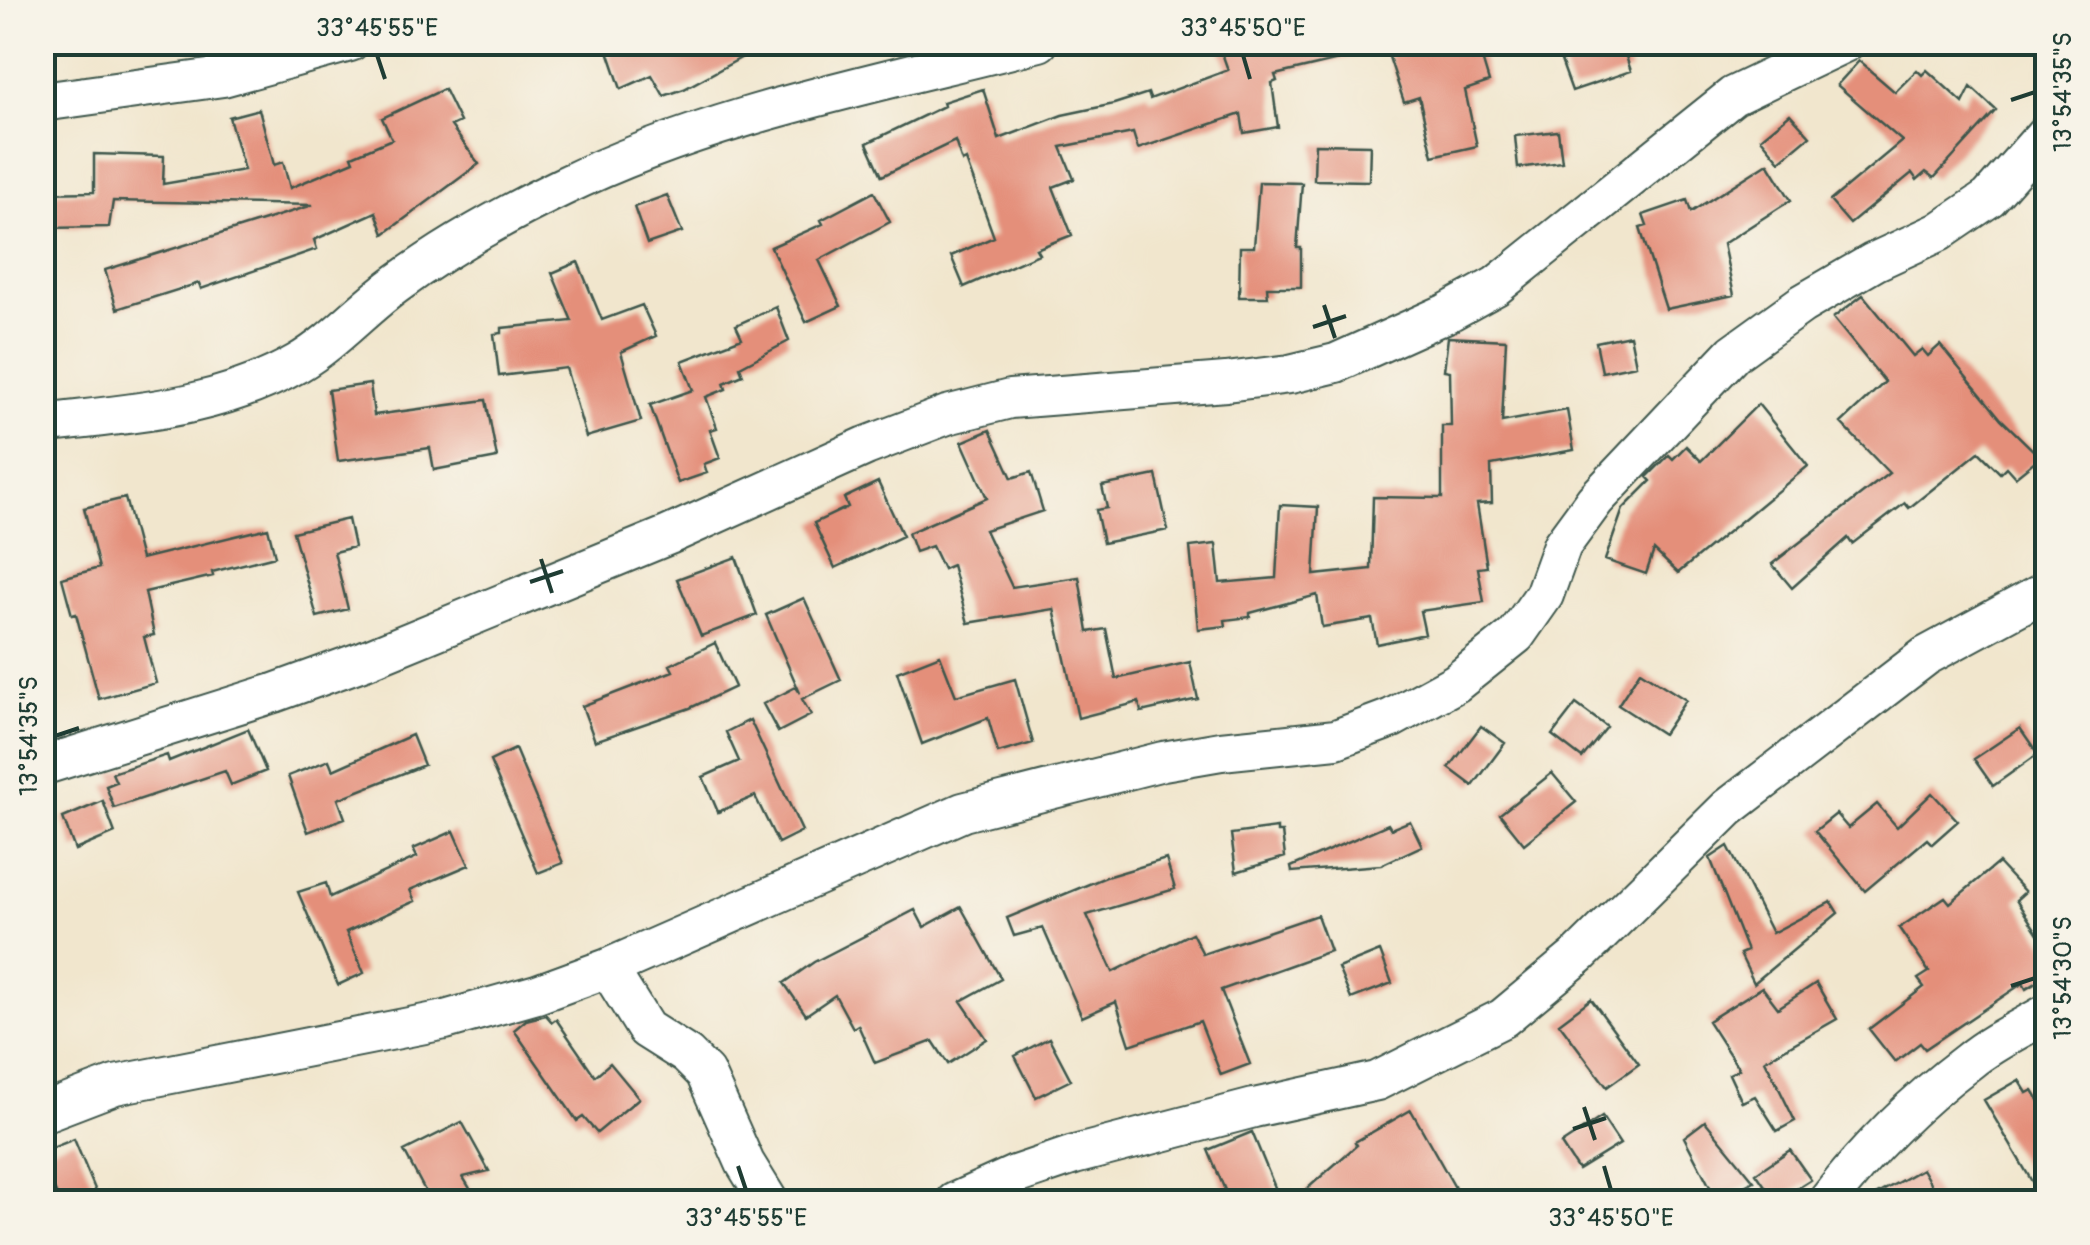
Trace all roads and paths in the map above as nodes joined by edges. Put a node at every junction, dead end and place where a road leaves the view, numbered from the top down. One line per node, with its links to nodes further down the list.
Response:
1 (350, 42): 5 (street)
2 (1039, 42): 4 (street)
3 (1846, 42): 9 (street)
4 (973, 51): 7 (street)
5 (42, 102)
6 (2048, 132): 10 (street)
7 (42, 424)
8 (2048, 590): 14 (street)
9 (42, 766)
10 (608, 968): 12 (street); 13 (street)
11 (2048, 1013): 15 (street)
12 (42, 1113)
13 (769, 1202)
14 (955, 1202)
15 (1827, 1202)

